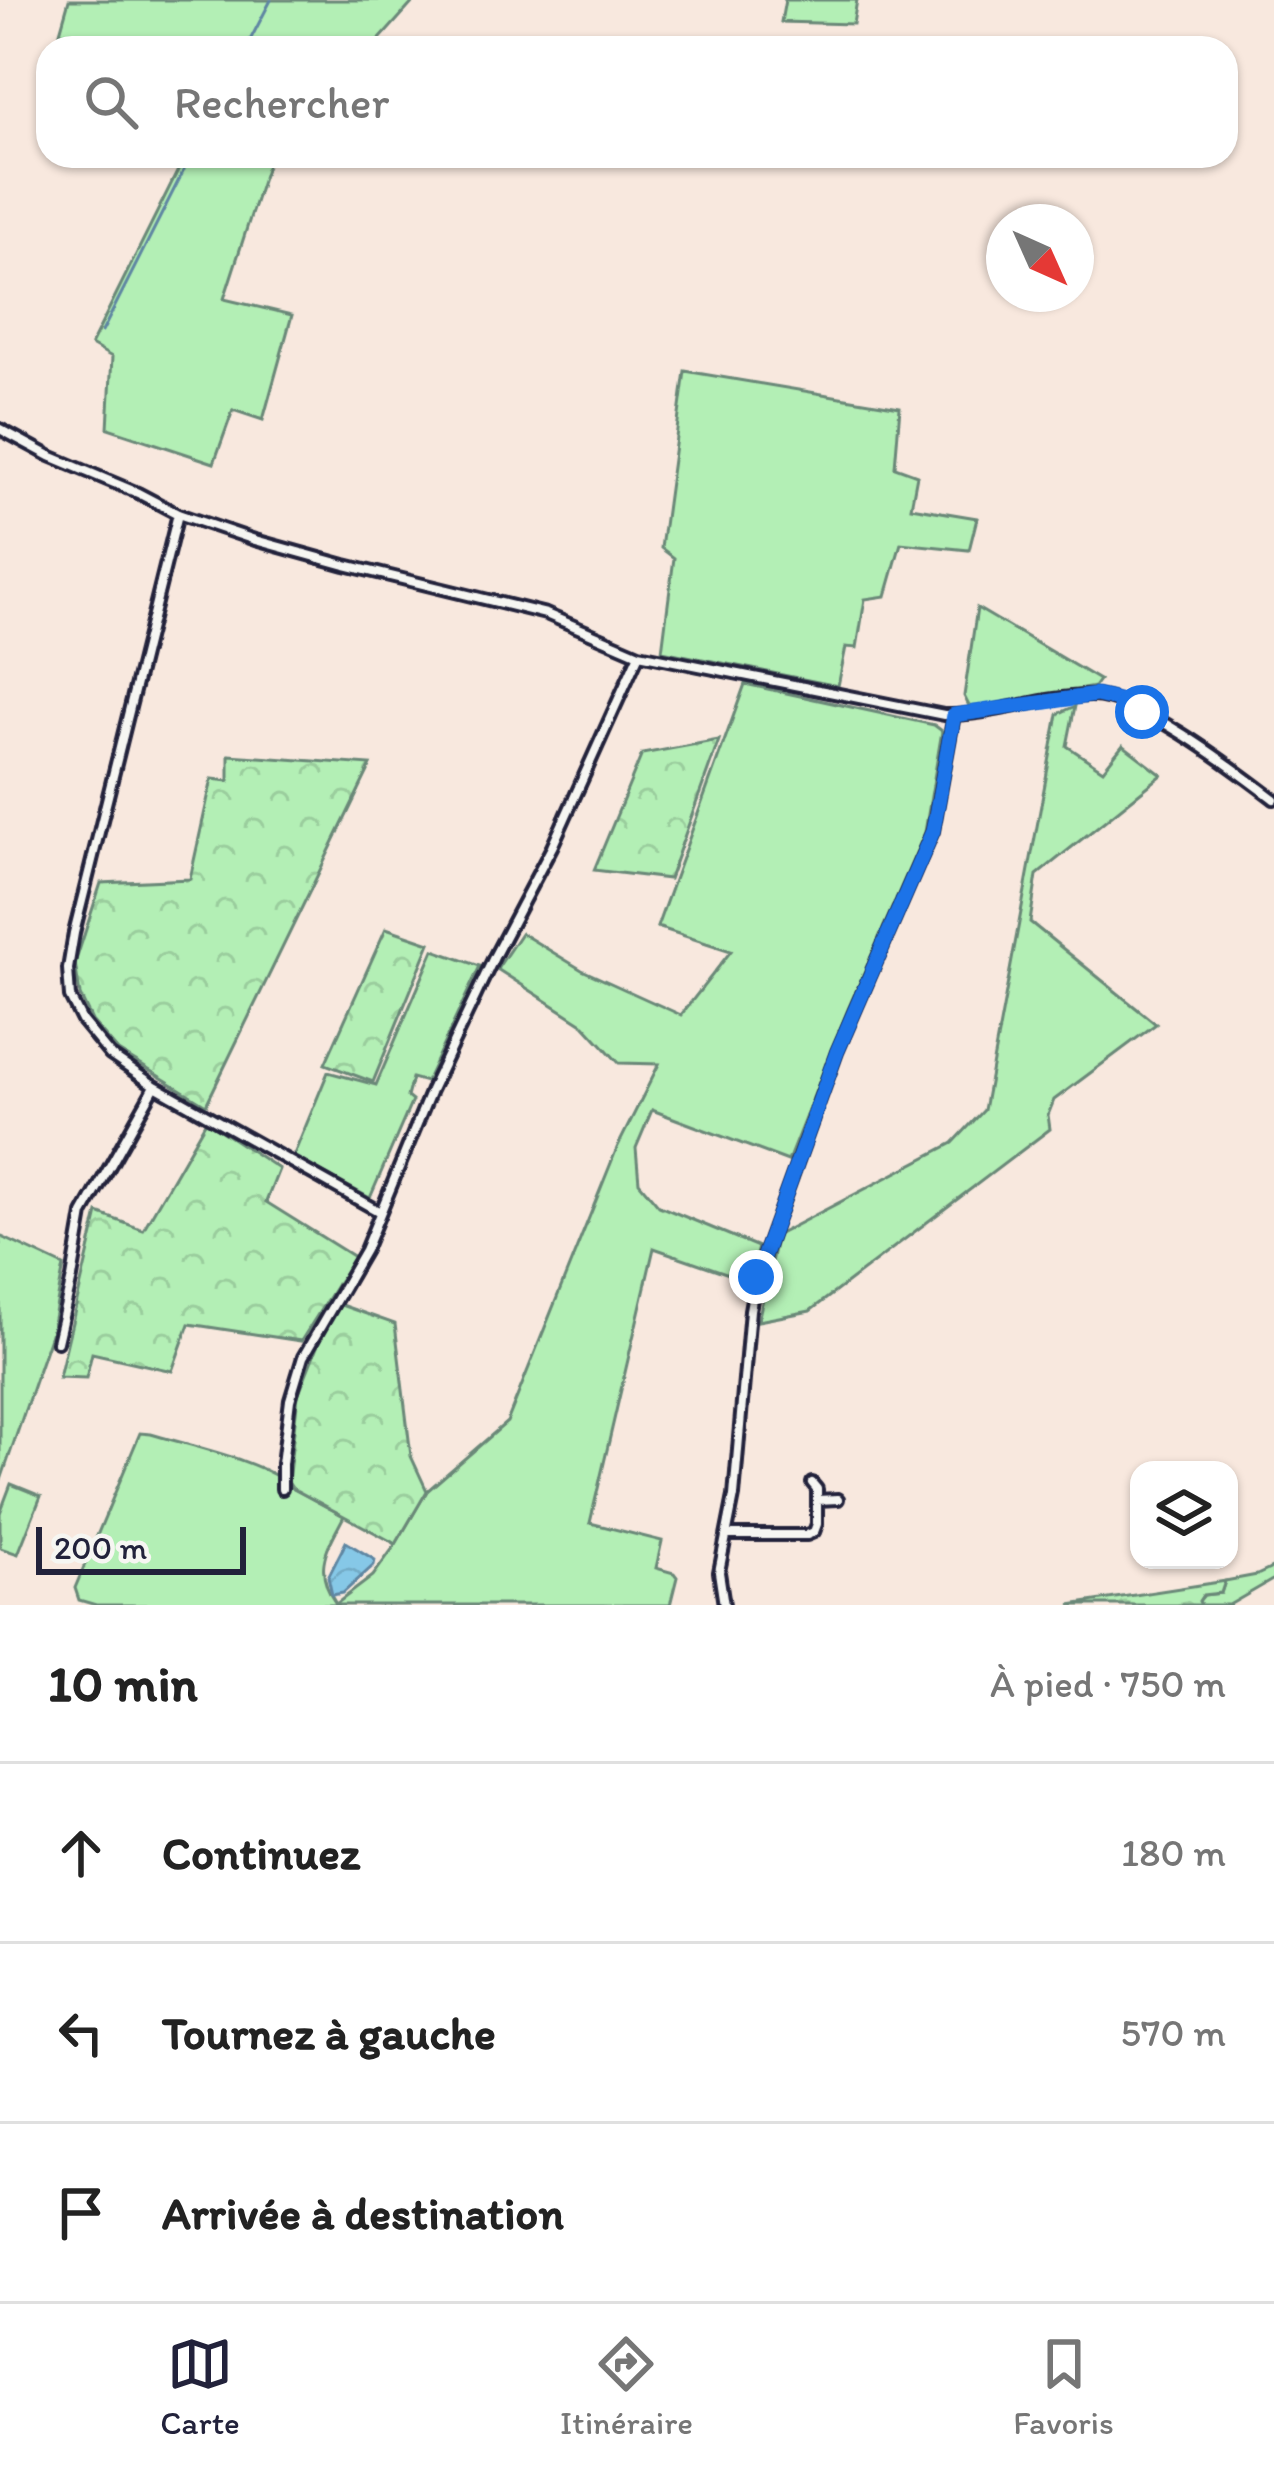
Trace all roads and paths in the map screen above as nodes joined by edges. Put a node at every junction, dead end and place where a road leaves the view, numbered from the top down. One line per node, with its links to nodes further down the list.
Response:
1 (0, 430): 2 (street)
2 (178, 514): 3 (street); 6 (street)
3 (639, 654): 4 (street); 7 (street)
4 (954, 715): 5 (street); 13 (street)
5 (1274, 799)
6 (155, 1086): 7 (street); 8 (street)
7 (380, 1212): 10 (street)
8 (57, 1342)
9 (812, 1483): 12 (street)
10 (282, 1489)
11 (838, 1499): 12 (street)
12 (817, 1500): 13 (street)
13 (728, 1535): 14 (street)
14 (724, 1605)

